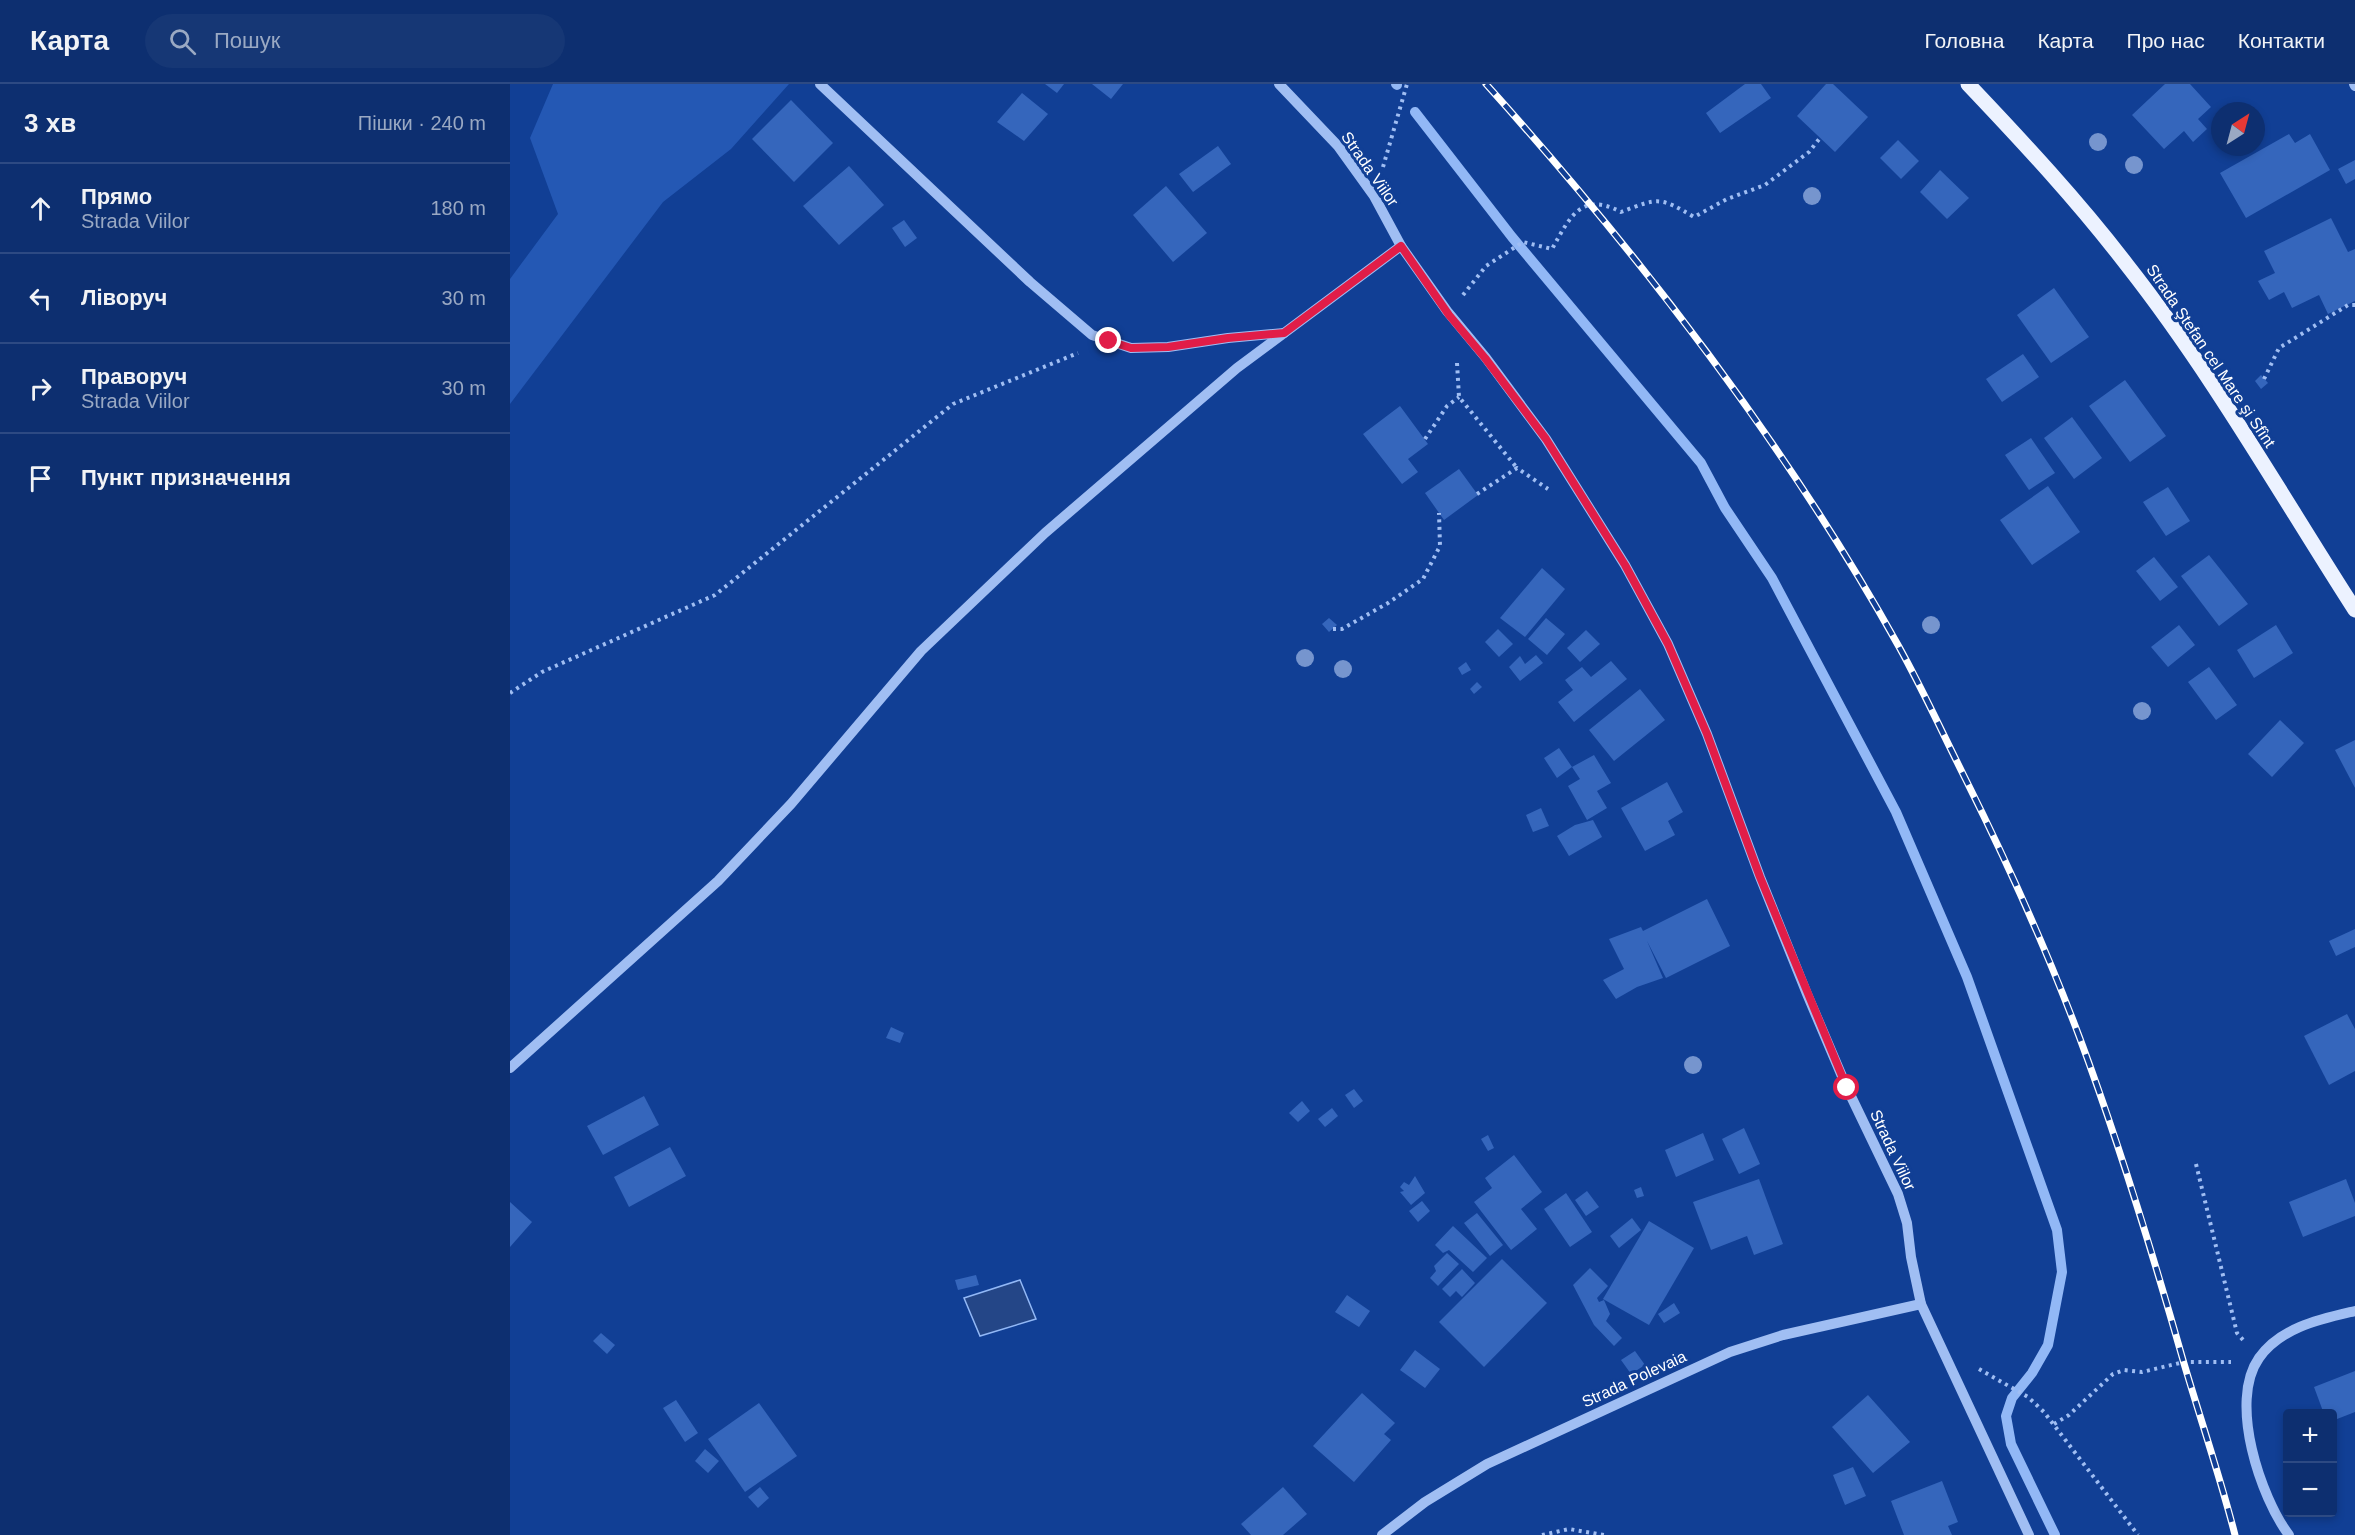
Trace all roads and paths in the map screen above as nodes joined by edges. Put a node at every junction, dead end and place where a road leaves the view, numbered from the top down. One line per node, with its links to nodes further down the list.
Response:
1 (820, 84): 11 (street)
2 (1279, 84): 6 (street, Strada Viilor)
3 (1407, 84): 6 (path)
4 (1968, 84): 19 (main road, Strada Ştefan cel Mare şi Sfînt)
5 (1820, 138): 9 (path)
6 (1374, 196): 7 (street, Strada Viilor)
7 (1401, 246): 9 (street, Strada Viilor); 10 (street)
8 (2355, 305): 12 (path)
9 (1452, 318): 13 (path); 24 (street, Strada Viilor)
10 (1284, 333): 11 (street); 22 (street)
11 (1109, 341): 21 (path)
12 (2264, 379)
13 (1459, 397): 14 (path); 15 (path)
14 (1425, 439)
15 (1516, 468): 16 (path); 17 (path)
16 (1554, 493)
17 (1477, 494)
18 (1440, 513): 20 (path)
19 (2355, 610)
20 (1333, 629)
21 (510, 693)
22 (510, 1068)
23 (2196, 1164): 26 (path)
24 (1921, 1304): 29 (street, Strada Polevaia); 32 (street, Strada Viilor)
25 (2355, 1311): 26 (street)
26 (2259, 1359): 28 (path); 34 (street)
27 (2007, 1385): 28 (path)
28 (2054, 1424): 33 (path)
29 (1382, 1535)
30 (1542, 1535): 31 (path)
31 (1604, 1535)
32 (2030, 1535)
33 (2138, 1535)
34 (2289, 1535)

